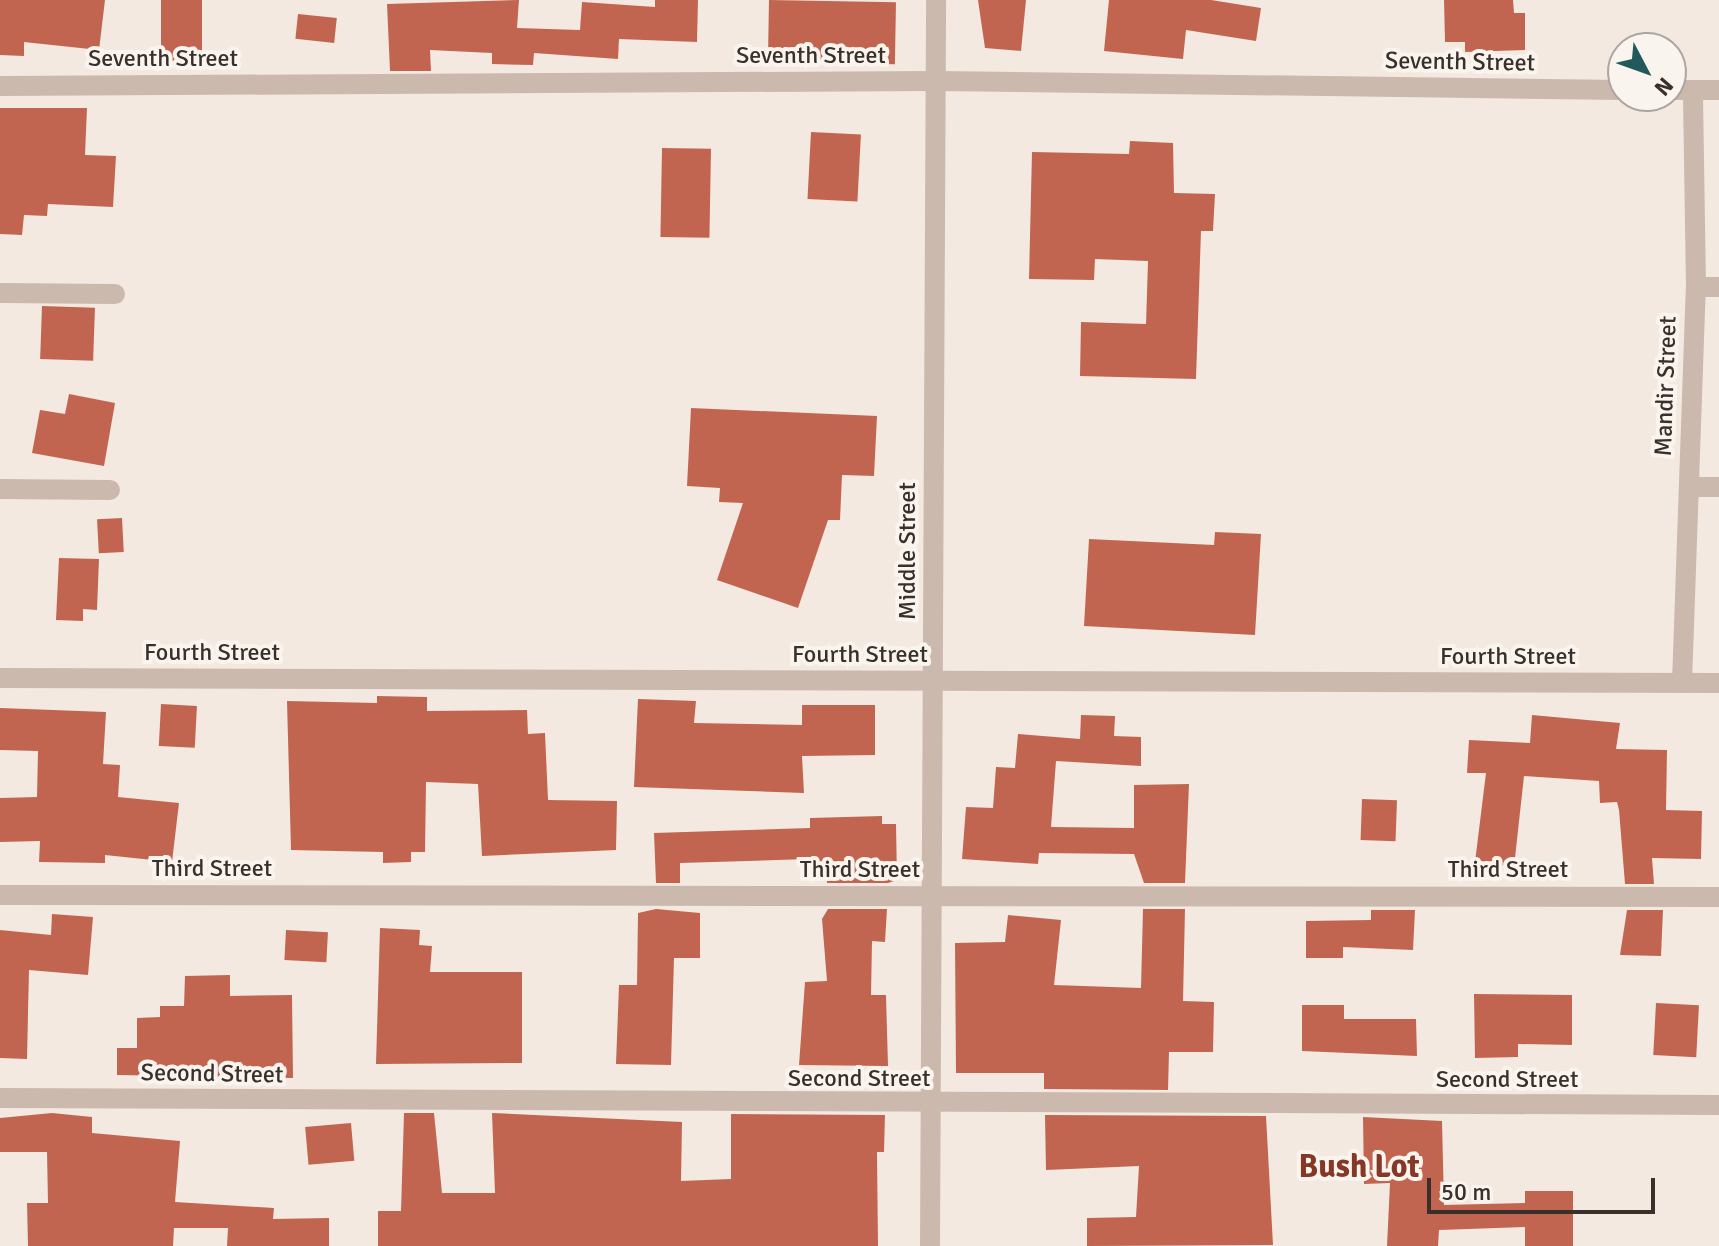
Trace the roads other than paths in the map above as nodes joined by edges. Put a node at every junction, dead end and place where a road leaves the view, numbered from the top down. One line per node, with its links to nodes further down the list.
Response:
1 (936, 0): 2 (street, Middle Street)
2 (936, 81): 3 (street, Seventh Street); 4 (street, Seventh Street); 17 (street, Middle Street)
3 (0, 86)
4 (1607, 90)
5 (1719, 90): 7 (street)
6 (1687, 91): 7 (street)
7 (1693, 91): 8 (street, Mandir Street)
8 (1696, 287): 9 (street); 12 (street, Mandir Street)
9 (1719, 287)
10 (0, 293): 11 (street)
11 (115, 294)
12 (1689, 487): 13 (street); 18 (street, Mandir Street)
13 (1719, 487)
14 (0, 489): 15 (street)
15 (110, 490)
16 (0, 678): 17 (street, Fourth Street)
17 (933, 681): 18 (street, Fourth Street); 21 (street, Middle Street)
18 (1682, 683): 19 (street, Fourth Street)
19 (1719, 683)
20 (0, 895): 21 (street, Third Street)
21 (932, 896): 22 (street, Third Street); 24 (street, Middle Street)
22 (1719, 897)
23 (0, 1098): 24 (street, Second Street)
24 (931, 1104): 25 (street, Second Street); 26 (street, Middle Street)
25 (1719, 1105)
26 (930, 1246)

